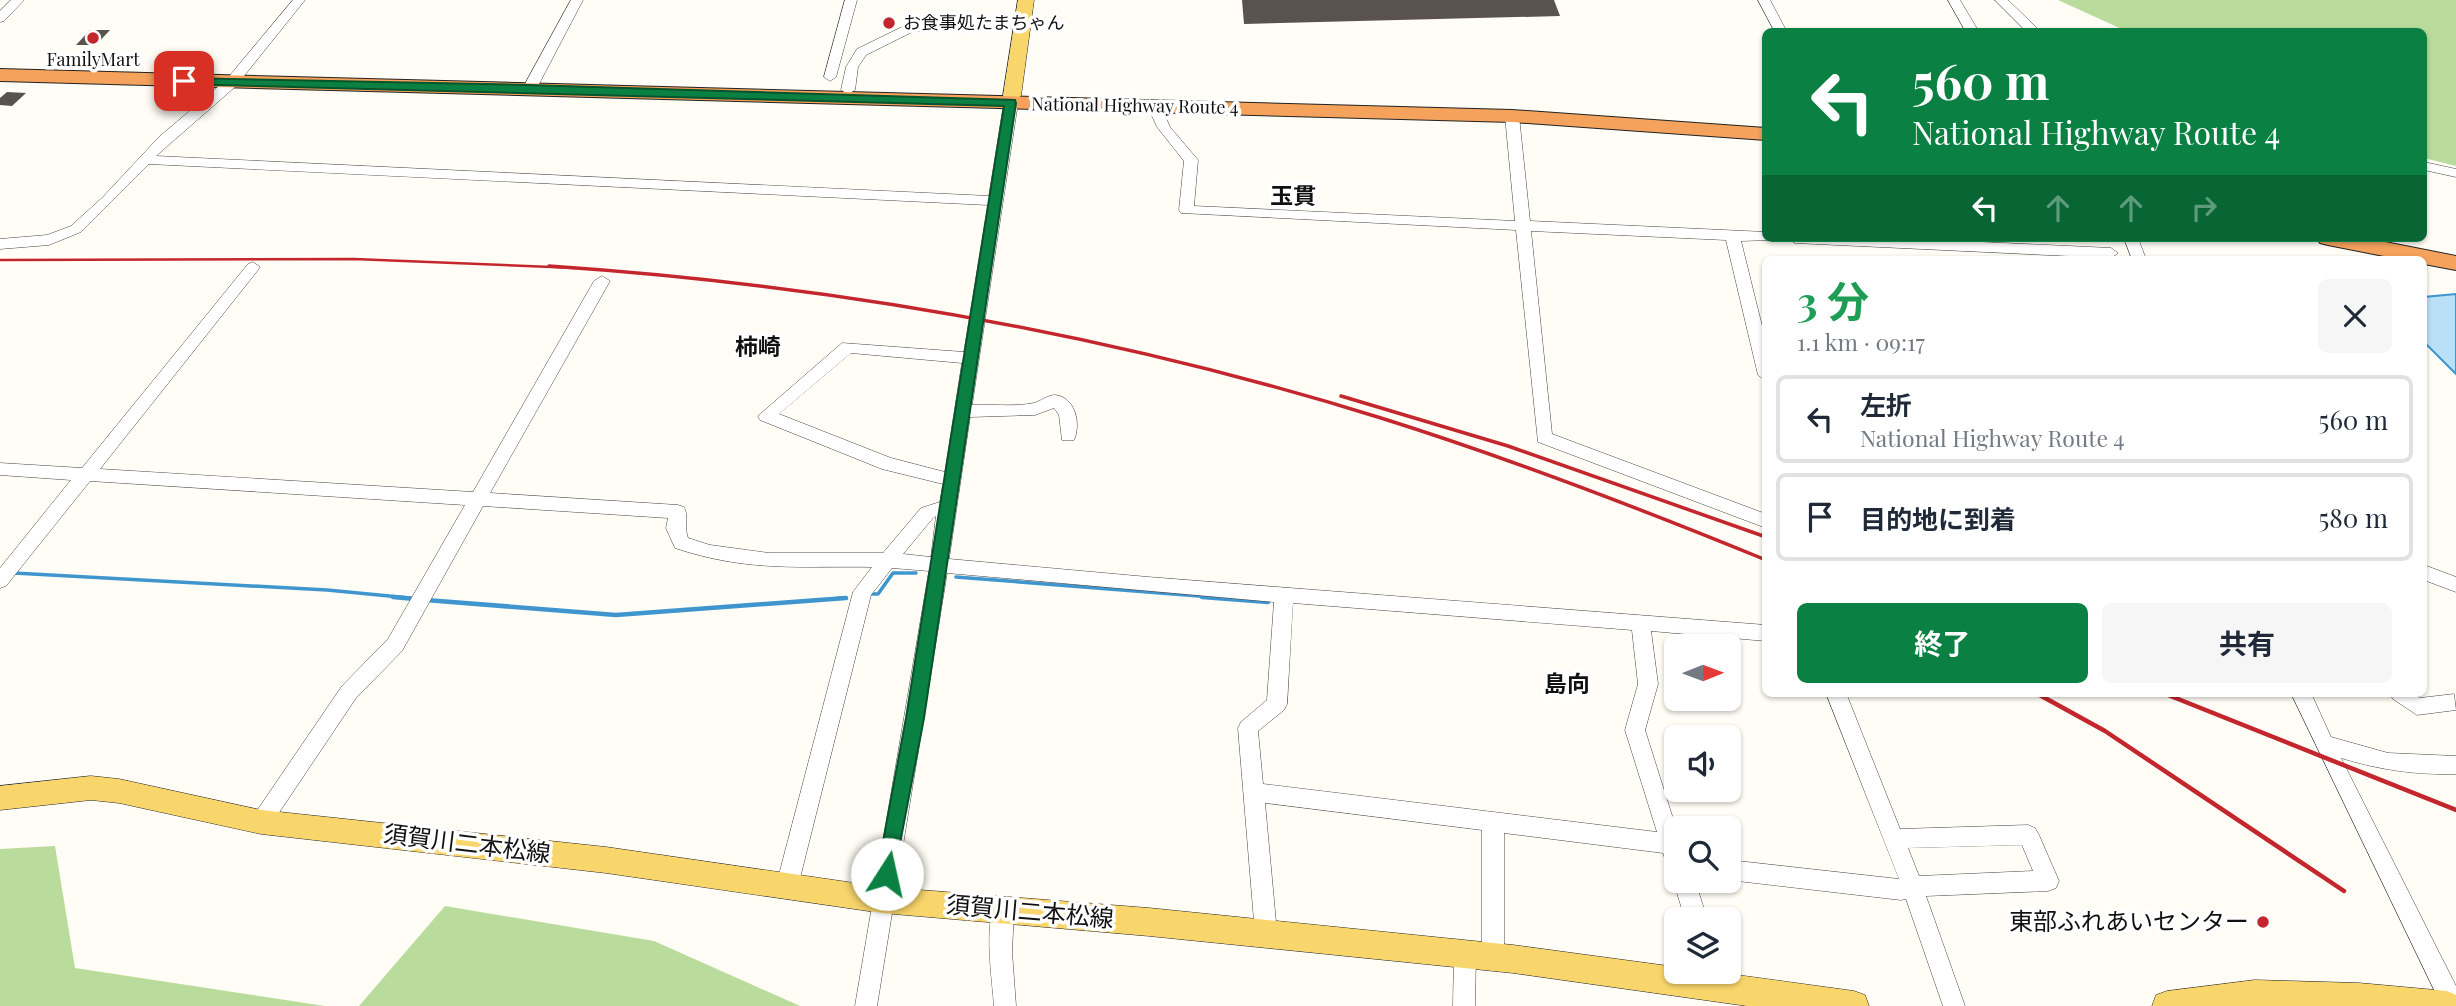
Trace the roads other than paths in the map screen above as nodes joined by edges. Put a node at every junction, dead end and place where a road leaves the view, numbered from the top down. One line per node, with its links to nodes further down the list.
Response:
1 (19, 0): 9 (street)
2 (299, 0): 19 (street)
3 (577, 0): 20 (street)
4 (851, 0): 14 (street)
5 (1026, 0): 10 (main road)
6 (1764, 0): 11 (street)
7 (1954, 0): 12 (street)
8 (2001, 0): 13 (street)
9 (0, 18)
10 (1023, 24): 15 (street); 22 (main road)
11 (1779, 28)
12 (1971, 28)
13 (2031, 28)
14 (838, 43): 15 (street); 18 (street)
15 (872, 46): 21 (street)
16 (0, 69): 19 (highway, National Highway Route 4)
17 (0, 75): 19 (highway, National Highway Route 4)
18 (830, 77)
19 (235, 78): 20 (highway, National Highway Route 4); 22 (highway, National Highway Route 4); 27 (street)
20 (532, 84): 21 (highway, National Highway Route 4)
21 (848, 90): 22 (highway, National Highway Route 4)
22 (1011, 99): 23 (highway, National Highway Route 4); 25 (highway, National Highway Route 4); 30 (street)
23 (1154, 105): 24 (highway, National Highway Route 4); 31 (street)
24 (1512, 116): 26 (highway, National Highway Route 4); 31 (street)
25 (1762, 123)
26 (1762, 134)
27 (145, 160): 30 (street); 34 (street)
28 (2427, 167): 29 (street)
29 (2456, 173)
30 (995, 201): 47 (street)
31 (1521, 226): 32 (street); 56 (street)
32 (1732, 235): 33 (street); 48 (street)
33 (1762, 237)
34 (29, 242): 38 (street); 39 (street)
35 (1865, 242): 40 (street)
36 (2349, 242): 41 (highway)
37 (2387, 242): 42 (highway)
38 (0, 244)
39 (0, 256)
40 (2112, 256)
41 (2420, 256)
42 (2456, 256)
43 (2427, 257): 44 (highway)
44 (2456, 263)
45 (253, 267): 52 (street)
46 (602, 281): 54 (street)
47 (971, 358): 49 (street); 53 (street)
48 (1762, 359)
49 (963, 411): 50 (street); 53 (street)
50 (1068, 436)
51 (0, 469): 52 (street)
52 (87, 473): 54 (street); 60 (street)
53 (952, 480): 55 (street)
54 (479, 498): 57 (street); 73 (street)
55 (948, 508): 57 (street); 58 (street)
56 (1762, 520)
57 (886, 561): 58 (street); 79 (street)
58 (938, 566): 62 (street); 81 (street)
59 (2427, 573): 61 (street)
60 (5, 575)
61 (2456, 585)
62 (1284, 595): 63 (street); 71 (street)
63 (1641, 623): 64 (street); 74 (street)
64 (1762, 633)
65 (1838, 697): 76 (street)
66 (2303, 697): 69 (street)
67 (2405, 697): 68 (street)
68 (2454, 702)
69 (2324, 743): 70 (street); 97 (street)
70 (2456, 765)
71 (1252, 792): 75 (street); 83 (street)
72 (0, 798): 73 (main road, 須賀川二本松線)
73 (261, 822): 79 (main road, 須賀川二本松線)
74 (1664, 822)
75 (1493, 823): 77 (street); 84 (street)
76 (1894, 839): 80 (street); 80 (street)
77 (1664, 850)
78 (1741, 871): 80 (street)
79 (787, 886): 81 (main road, 須賀川二本松線)
80 (1912, 886): 94 (street)
81 (882, 900): 82 (main road, 須賀川二本松線); 90 (street)
82 (1003, 910): 83 (main road, 須賀川二本松線); 91 (street)
83 (1266, 933): 84 (main road, 須賀川二本松線)
84 (1479, 956): 85 (main road, 須賀川二本松線); 92 (street)
85 (1664, 974)
86 (1729, 984): 87 (main road, 須賀川二本松線)
87 (1790, 1001): 93 (main road, 須賀川二本松線)
88 (2319, 1001): 89 (main road); 95 (main road)
89 (2384, 1003): 96 (main road)
90 (866, 1006)
91 (1004, 1006)
92 (1464, 1006)
93 (1854, 1006)
94 (1954, 1006)
95 (2167, 1006)
96 (2447, 1006)
97 (2454, 1006)

